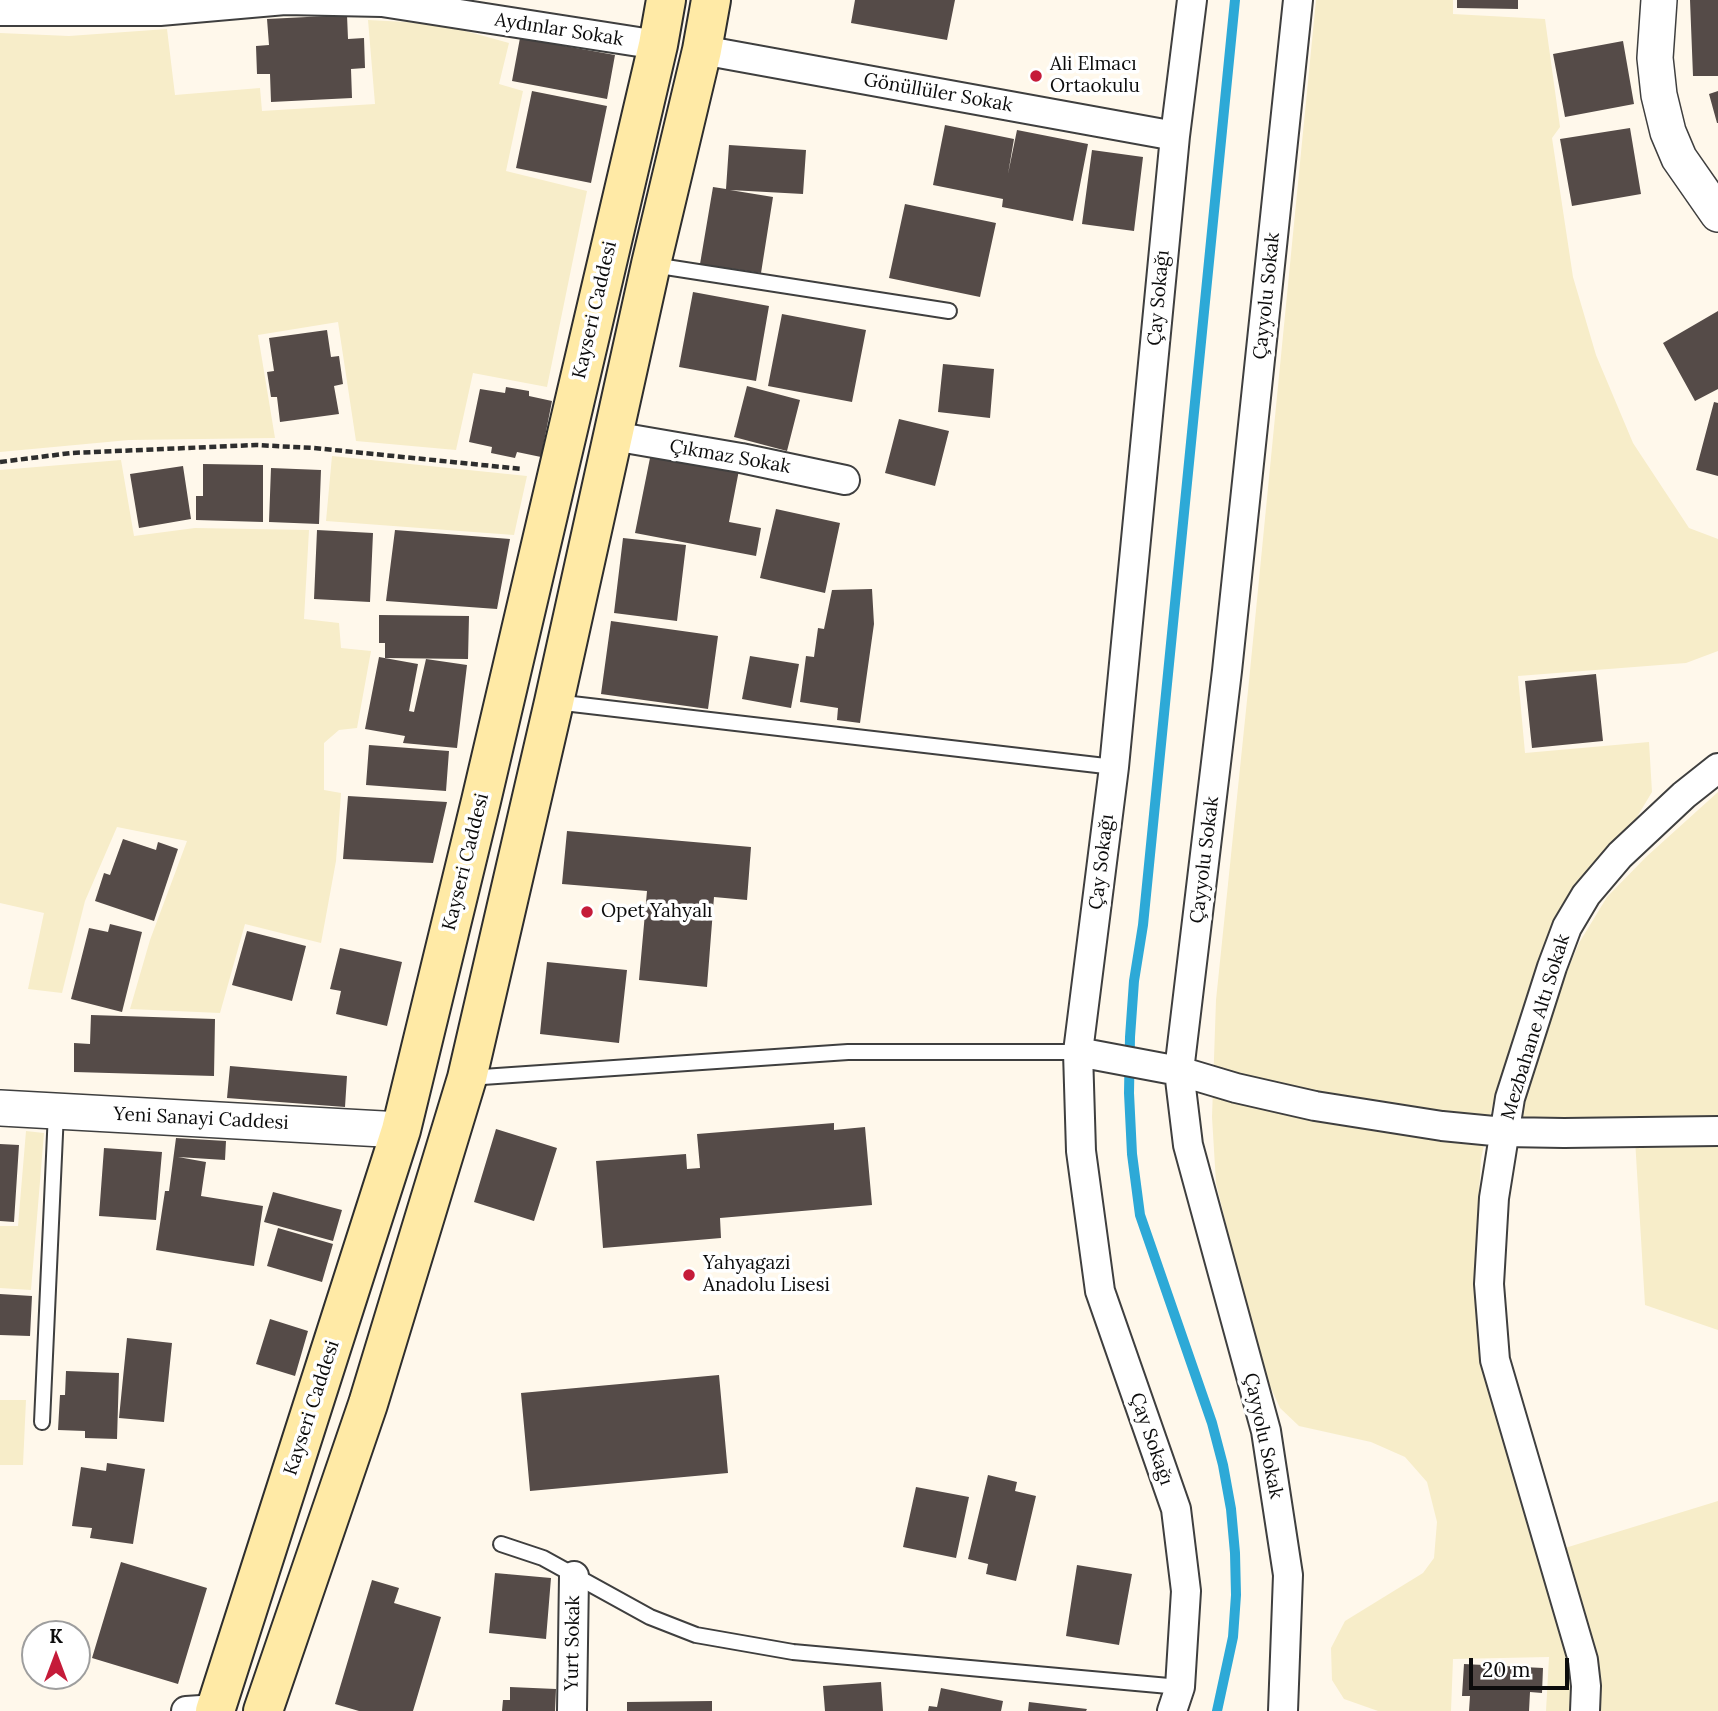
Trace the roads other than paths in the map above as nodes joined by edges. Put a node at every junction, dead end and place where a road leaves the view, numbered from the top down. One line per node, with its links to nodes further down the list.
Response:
1 (666, 0): 7 (main road, Kayseri Caddesi)
2 (711, 0): 8 (main road)
3 (1192, 0): 9 (street, Çay Sokağı)
4 (1298, 0): 19 (street, Çayyolu Sokak)
5 (1659, 0): 10 (street)
6 (0, 11): 7 (street, Aydınlar Sokak)
7 (658, 45): 23 (main road, Kayseri Caddesi)
8 (702, 50): 9 (street, Gönüllüler Sokak); 11 (main road)
9 (1175, 136): 16 (street, Çay Sokağı)
10 (1718, 214)
11 (651, 264): 12 (lane); 13 (main road)
12 (949, 311)
13 (613, 436): 14 (street, Çıkmaz Sokak); 15 (main road)
14 (845, 480)
15 (554, 702): 16 (lane); 20 (main road)
16 (1114, 767): 18 (street, Çay Sokağı)
17 (1718, 768): 25 (street, Mezbahane Altı Sokak)
18 (1084, 1053): 19 (street); 20 (lane); 29 (street, Çay Sokağı)
19 (1180, 1071): 25 (street); 33 (street, Çayyolu Sokak)
20 (467, 1078): 31 (main road)
21 (0, 1108): 22 (street, Yeni Sanayi Caddesi)
22 (57, 1111): 23 (street, Yeni Sanayi Caddesi); 26 (lane)
23 (401, 1129): 30 (main road, Kayseri Caddesi)
24 (1718, 1131): 25 (street)
25 (1504, 1132): 34 (street, Mezbahane Altı Sokak)
26 (42, 1422)
27 (501, 1544): 28 (lane)
28 (574, 1576): 29 (lane); 32 (street, Yurt Sokak)
29 (1176, 1699)
30 (206, 1710)
31 (263, 1711)
32 (572, 1711)
33 (1283, 1711)
34 (1585, 1711)

